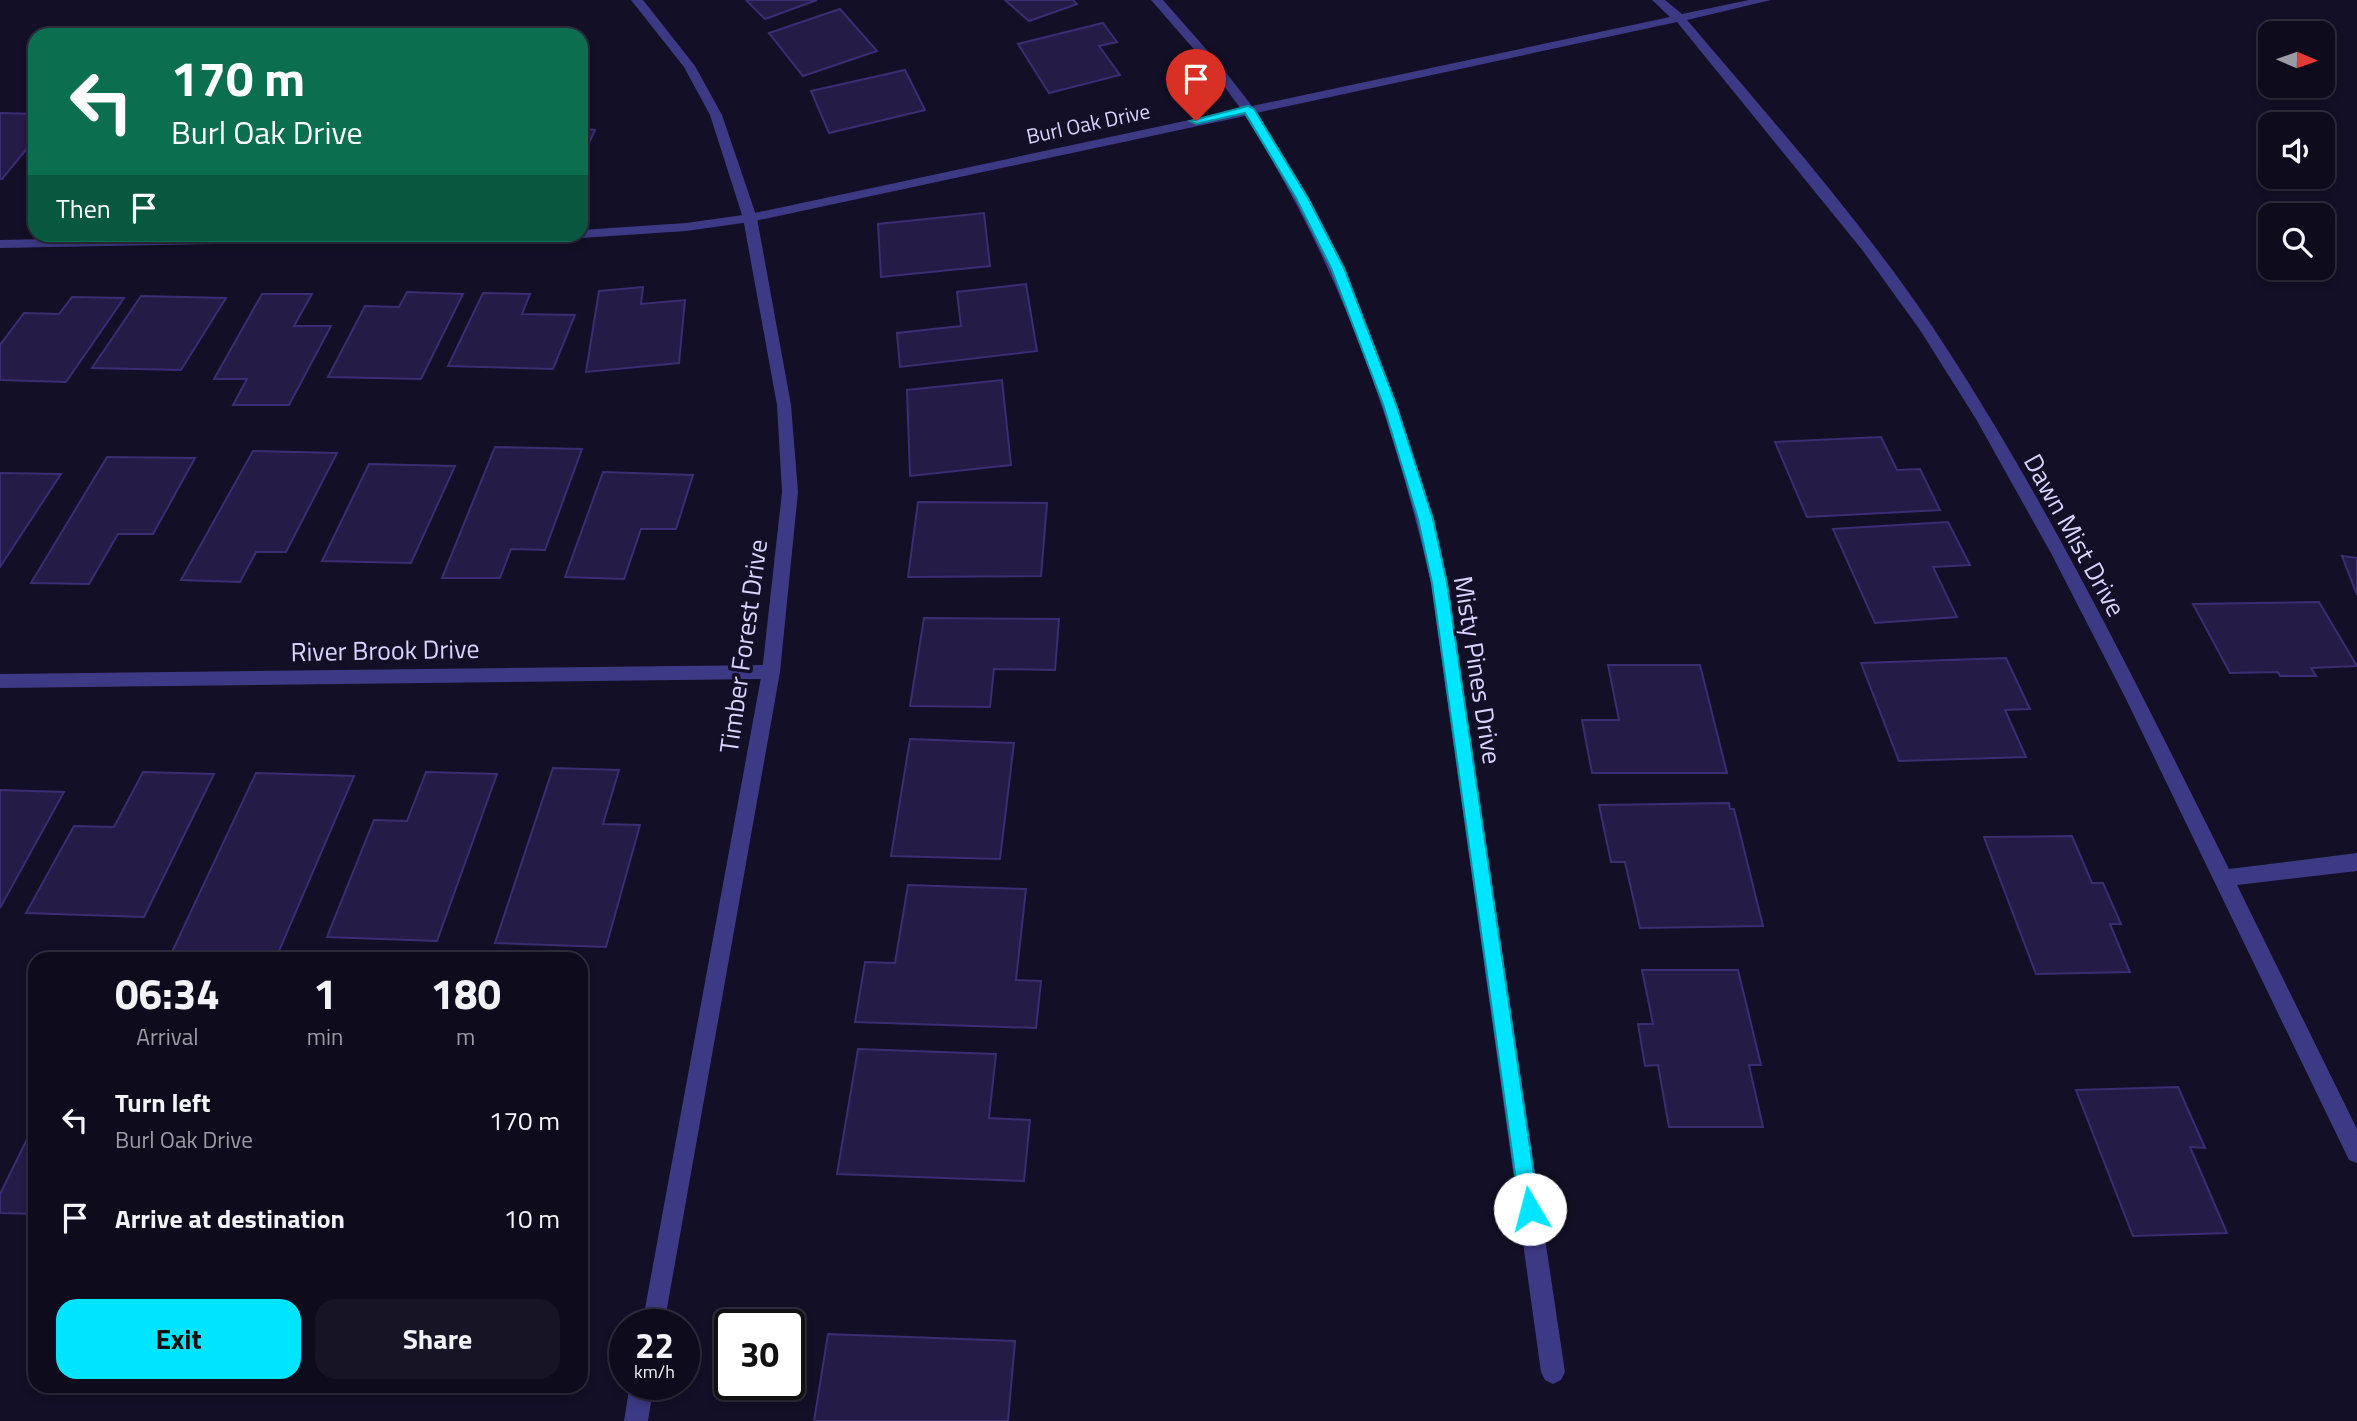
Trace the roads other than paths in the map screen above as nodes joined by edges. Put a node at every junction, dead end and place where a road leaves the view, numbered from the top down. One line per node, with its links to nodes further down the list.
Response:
1 (637, 0): 7 (street, Timber Forest Drive)
2 (1157, 0): 6 (street, Misty Pines Drive)
3 (1658, 0): 5 (street, Dawn Mist Drive)
4 (1765, 0): 5 (street, Burl Oak Drive)
5 (1681, 20): 6 (street, Burl Oak Drive); 14 (street, Dawn Mist Drive)
6 (1248, 109): 7 (street, Burl Oak Drive); 17 (street, Misty Pines Drive)
7 (750, 218): 8 (street, Burl Oak Drive); 11 (street, Timber Forest Drive)
8 (588, 234)
9 (110, 242): 10 (street)
10 (0, 244)
11 (771, 672): 12 (street, River Brook Drive); 16 (street, Timber Forest Drive)
12 (0, 681)
13 (2357, 862): 14 (street)
14 (2225, 878): 15 (street, Dawn Mist Drive)
15 (2357, 1152)
16 (656, 1309)
17 (1553, 1372)
18 (639, 1400): 19 (street)
19 (636, 1421)

